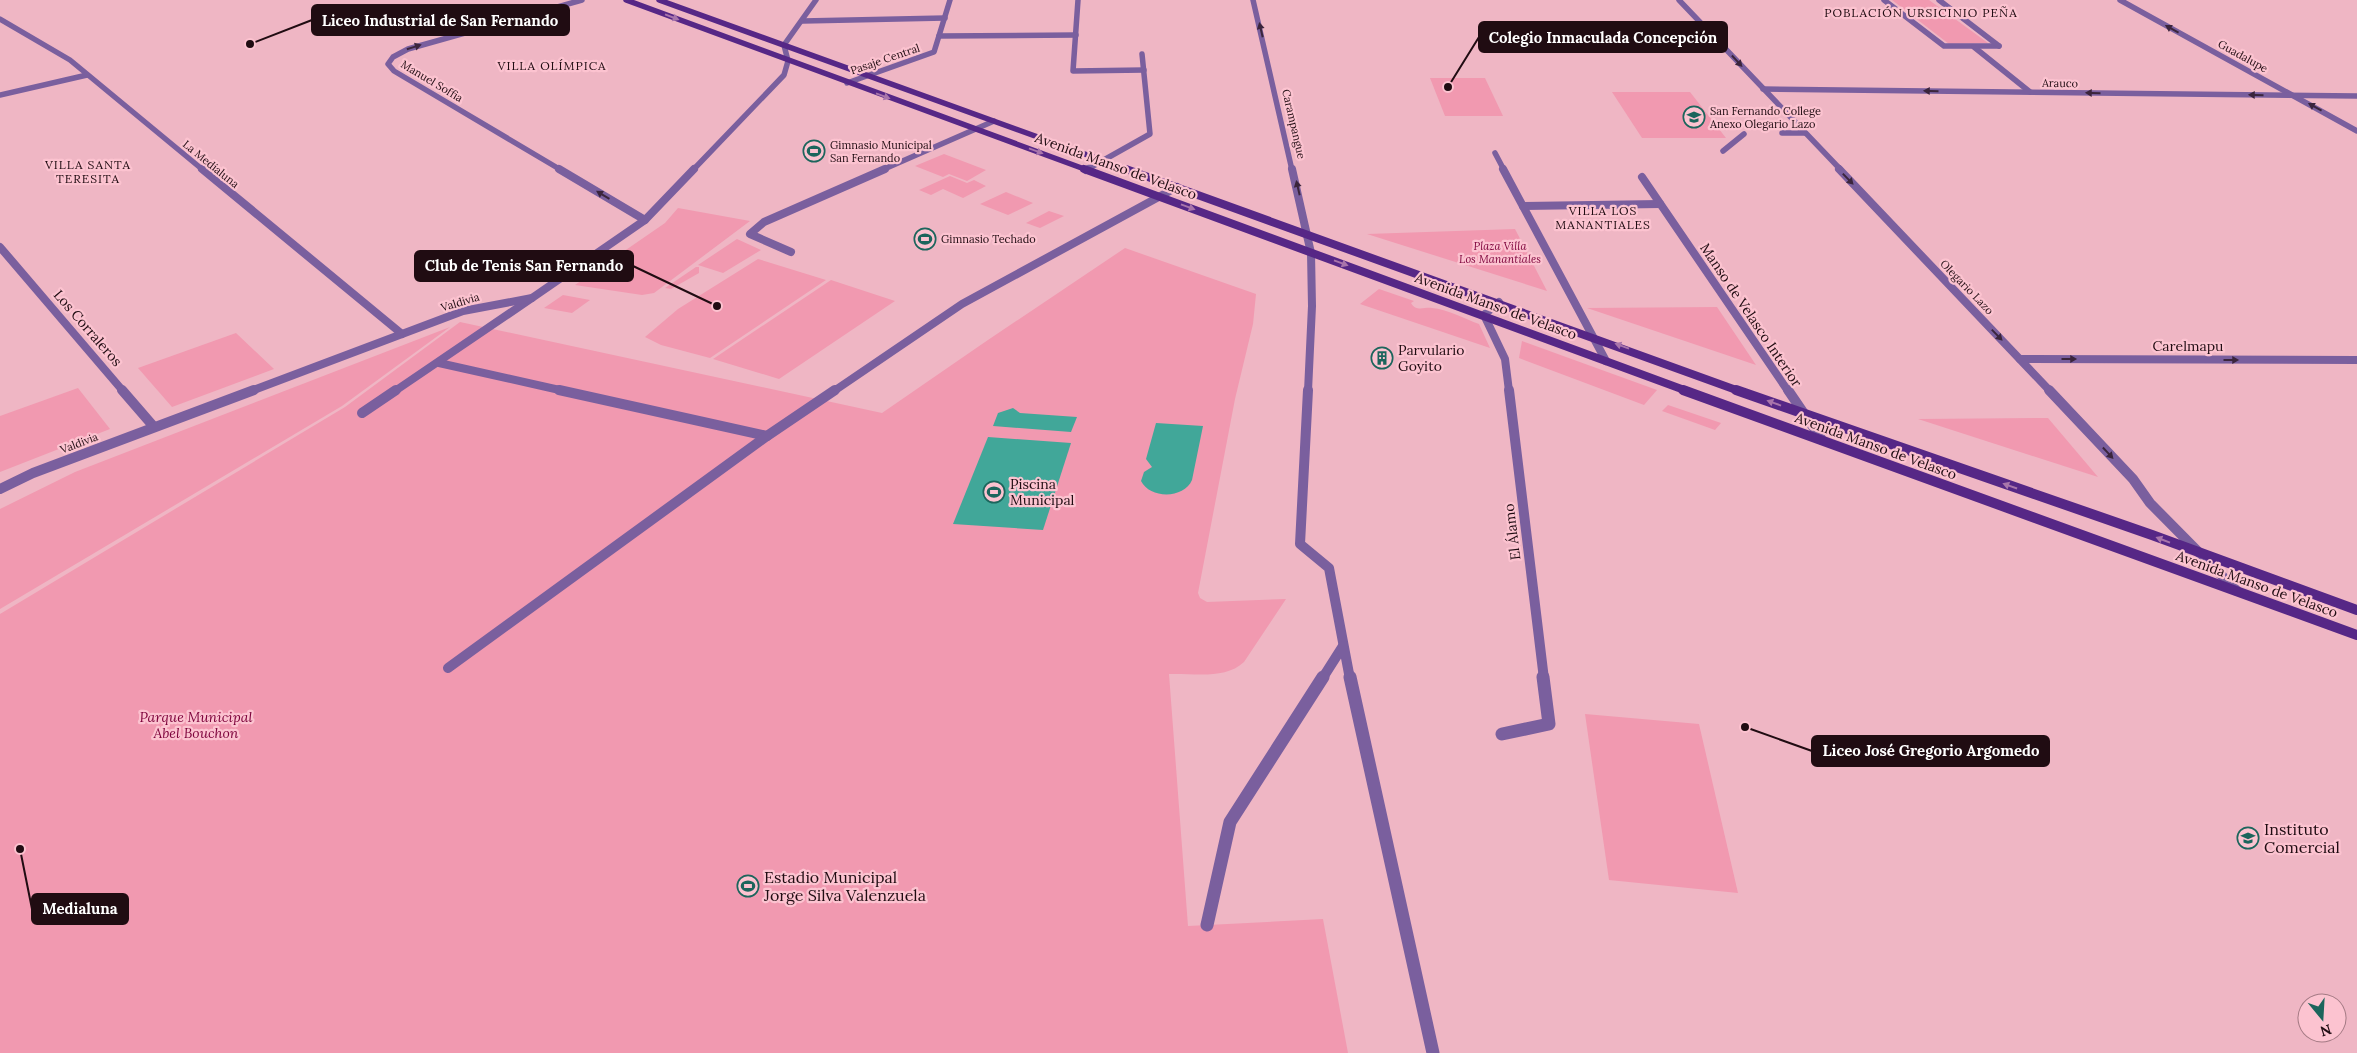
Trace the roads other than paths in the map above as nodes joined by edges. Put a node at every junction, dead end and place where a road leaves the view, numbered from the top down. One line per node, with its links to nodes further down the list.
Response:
1 (582, 0): 45 (street, Manuel Soffia, one-way to 1)
2 (626, 0): 20 (main road, Avenida Manso de Velasco, one-way to 20)
3 (659, 0): 17 (main road, Avenida Manso de Velasco)
4 (816, 0): 14 (street)
5 (950, 0): 12 (street, Pasaje Central)
6 (1078, 0): 15 (street)
7 (1254, 0): 46 (street, Carampangue, one-way to 7)
8 (1679, 0): 25 (street, Olegario Lazo, one-way to 25)
9 (1884, 0): 18 (street)
10 (1940, 0): 18 (street)
11 (2120, 0): 28 (street, Guadalupe, one-way to 11)
12 (945, 18): 14 (street); 16 (street, Pasaje Central)
13 (0, 19): 22 (street, La Medialuna)
14 (803, 21): 17 (street)
15 (1076, 35): 16 (street); 21 (street)
16 (939, 36): 23 (street, Pasaje Central)
17 (784, 45): 20 (street); 23 (main road, Avenida Manso de Velasco)
18 (1974, 47): 26 (street)
19 (1142, 54): 21 (street)
20 (788, 61): 24 (main road, Avenida Manso de Velasco); 45 (street, Valdivia)
21 (1144, 70): 38 (street)
22 (87, 75): 27 (street); 53 (street, La Medialuna)
23 (868, 76): 24 (street, Pasaje Central); 30 (main road, Avenida Manso de Velasco)
24 (847, 82): 31 (main road, Avenida Manso de Velasco, one-way to 31)
25 (1763, 89): 26 (street, Arauco, one-way to 25); 33 (street, Olegario Lazo)
26 (2030, 92): 28 (street, Arauco, one-way to 26)
27 (0, 95)
28 (2294, 95): 29 (street, Arauco); 32 (street, Guadalupe, one-way to 28)
29 (2357, 96)
30 (994, 121): 31 (street); 38 (main road, Avenida Manso de Velasco)
31 (976, 130): 39 (main road, Avenida Manso de Velasco, one-way to 39); 48 (street)
32 (2357, 131)
33 (1805, 133): 35 (street); 55 (street, Olegario Lazo, one-way to 55)
34 (1744, 134): 36 (street)
35 (1782, 134)
36 (1723, 151)
37 (1495, 153): 44 (street)
38 (1103, 160): 39 (street); 41 (main road, Avenida Manso de Velasco)
39 (1086, 170): 42 (main road, Avenida Manso de Velasco)
40 (1642, 178): 43 (street, Manso de Velasco Interior)
41 (1177, 187): 42 (street); 46 (main road, Avenida Manso de Velasco)
42 (1160, 197): 49 (main road, Avenida Manso de Velasco, one-way to 49); 62 (street)
43 (1660, 204): 44 (street); 60 (street, Manso de Velasco Interior)
44 (1523, 206): 54 (street)
45 (645, 220): 50 (street, Valdivia)
46 (1309, 236): 49 (street, Carampangue); 51 (main road, Avenida Manso de Velasco)
47 (0, 247): 61 (street, Los Corraleros)
48 (791, 252)
49 (1311, 252): 52 (main road, Avenida Manso de Velasco, one-way to 52); 69 (street, Carampangue)
50 (532, 298): 53 (street, Valdivia); 58 (street)
51 (1498, 302): 52 (street); 54 (main road, Avenida Manso de Velasco)
52 (1484, 315): 57 (main road, Avenida Manso de Velasco); 71 (street, El Álamo)
53 (402, 334): 61 (street, Valdivia)
54 (1592, 336): 57 (street); 60 (main road, Avenida Manso de Velasco, one-way to 54)
55 (2020, 359): 56 (street, Carelmapu, one-way to 56); 65 (street, Olegario Lazo, one-way to 65)
56 (2357, 360)
57 (1606, 361): 63 (main road, Avenida Manso de Velasco)
58 (439, 363): 59 (street); 62 (street)
59 (362, 413)
60 (1803, 414): 63 (street, Manso de Velasco Interior); 65 (main road, Avenida Manso de Velasco, one-way to 60)
61 (154, 427): 64 (street, Valdivia)
62 (767, 436): 70 (street)
63 (1822, 440): 66 (main road, Avenida Manso de Velasco)
64 (0, 489)
65 (2203, 555): 66 (street, Olegario Lazo); 67 (main road, Avenida Manso de Velasco)
66 (2237, 591): 68 (main road, Avenida Manso de Velasco)
67 (2357, 610)
68 (2357, 635)
69 (1342, 646): 72 (street); 73 (street)
70 (448, 668)
71 (1502, 734)
72 (1207, 925)
73 (1433, 1053)

